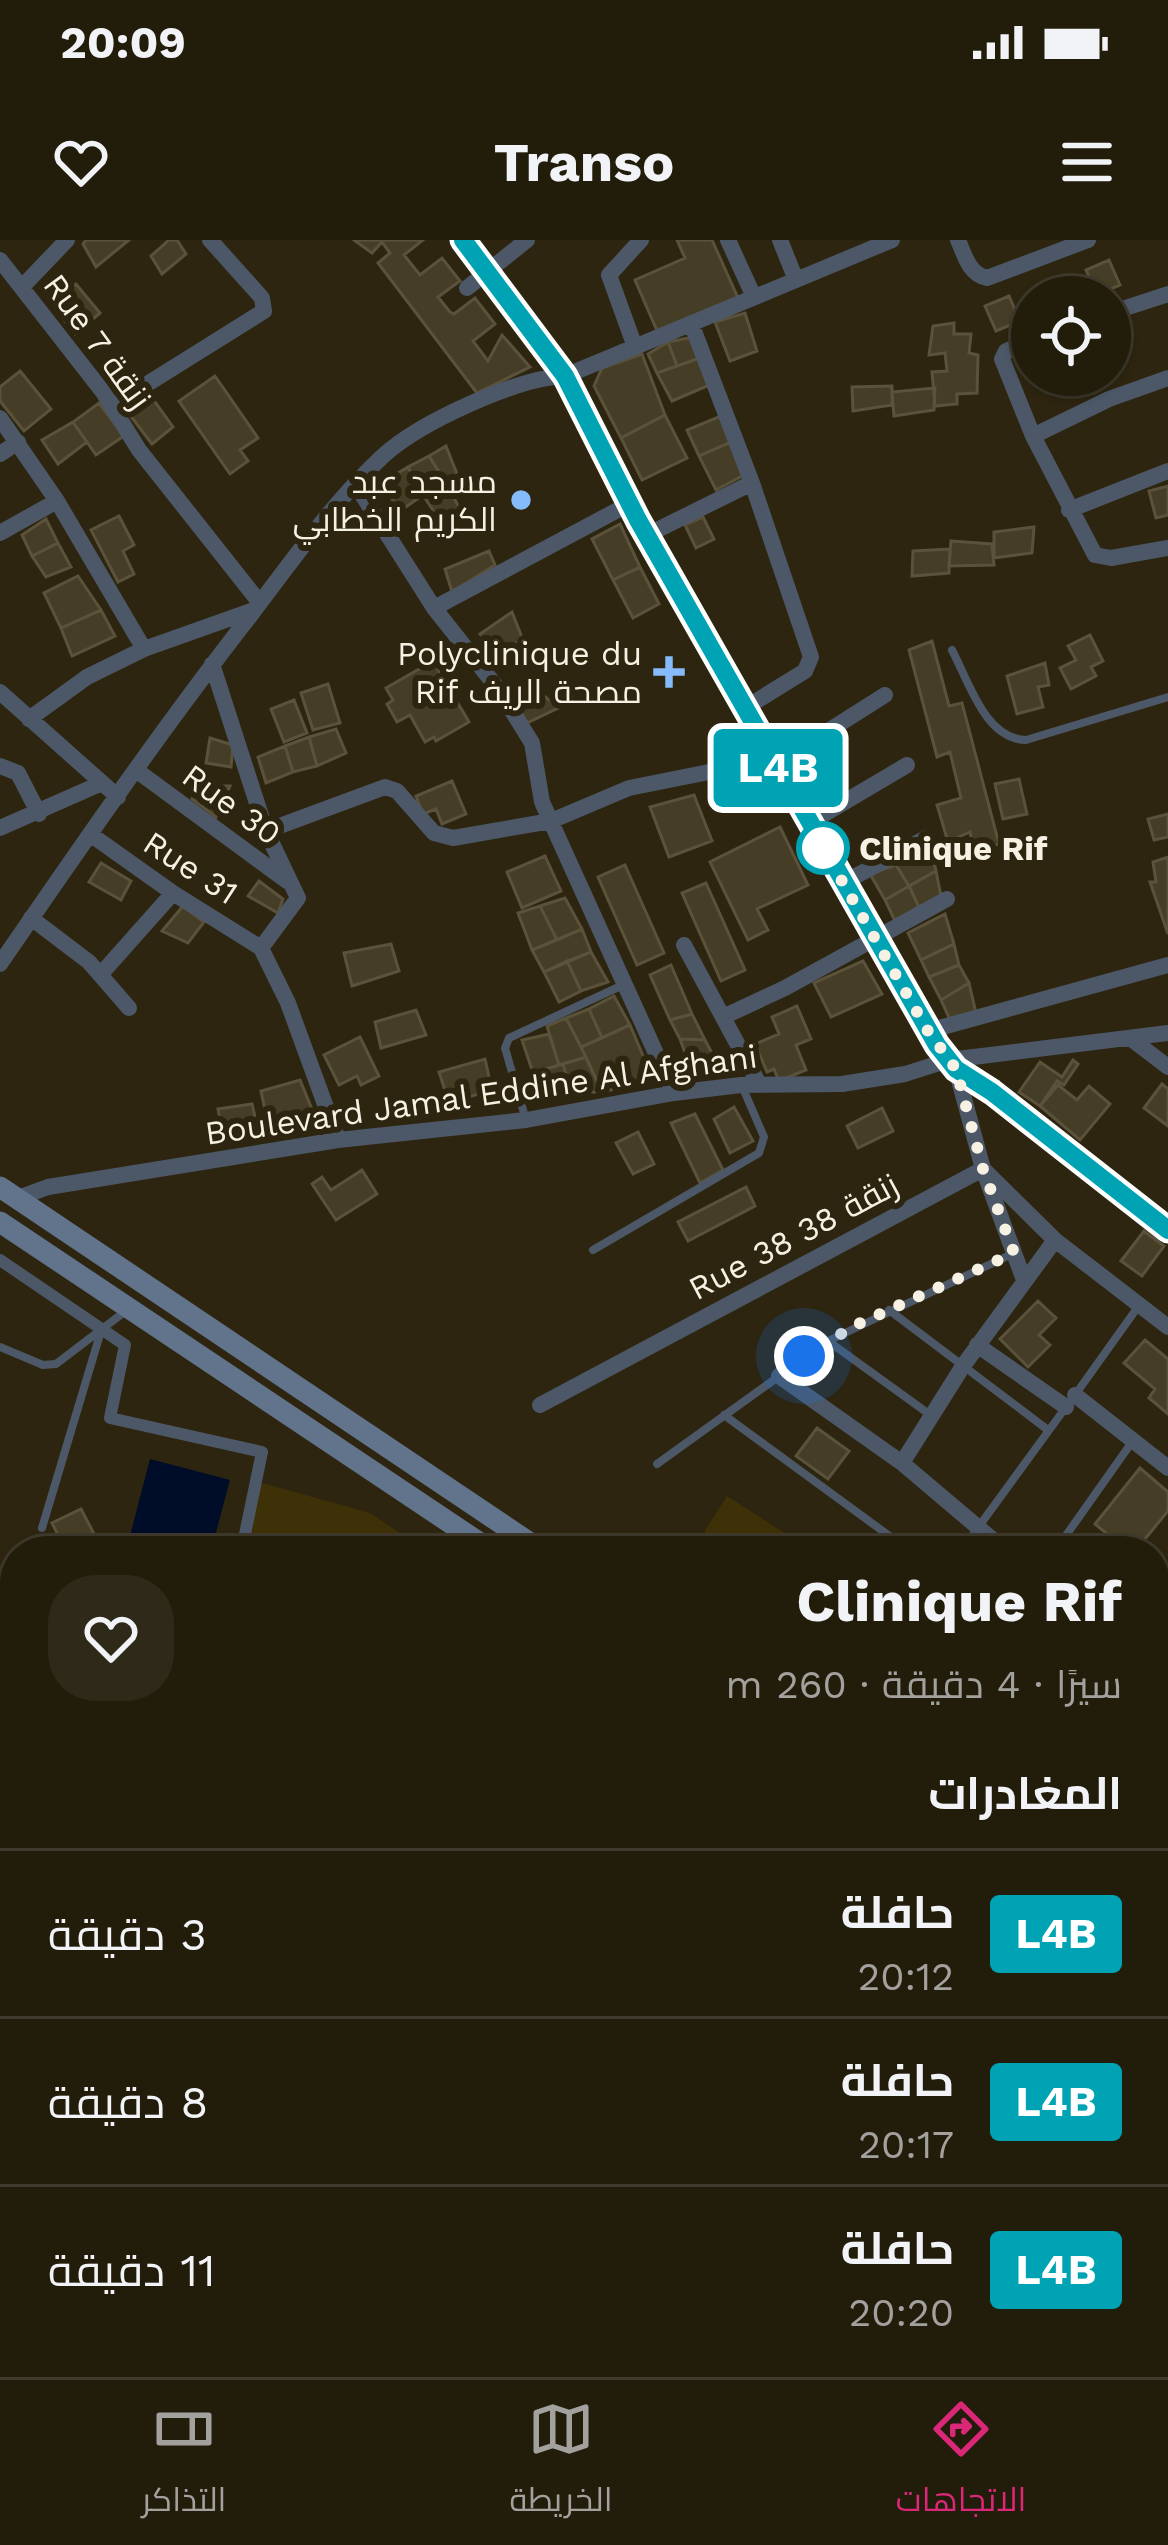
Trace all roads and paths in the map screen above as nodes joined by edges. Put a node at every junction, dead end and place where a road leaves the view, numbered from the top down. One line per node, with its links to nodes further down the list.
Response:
1 (68, 240): 14 (street)
2 (210, 240): 26 (street)
3 (463, 240): 12 (street)
4 (527, 240): 12 (street)
5 (728, 240): 17 (street)
6 (780, 240): 13 (street)
7 (892, 240): 13 (street)
8 (958, 240): 9 (street)
9 (1088, 240)
10 (634, 242): 20 (street)
11 (0, 260): 14 (street, Rue 7 زنقة)
12 (488, 272): 15 (street); 22 (street)
13 (796, 280): 17 (street)
14 (22, 287): 26 (street, Rue 7 زنقة)
15 (467, 288)
16 (1168, 294): 18 (street)
17 (754, 298): 19 (street)
18 (1131, 306)
19 (691, 323): 20 (street); 32 (street)
20 (635, 347): 22 (street)
21 (1011, 349): 24 (street)
22 (565, 376): 33 (street); 35 (street)
23 (1168, 378): 28 (street)
24 (1011, 381)
25 (1017, 396): 28 (street)
26 (112, 406): 40 (street, Rue 7 زنقة)
27 (0, 418): 29 (street)
28 (1033, 436): 36 (street)
29 (18, 442): 30 (street); 34 (street)
30 (0, 454)
31 (1168, 471): 36 (street)
32 (752, 483): 38 (street); 48 (street)
33 (356, 485): 40 (street); 41 (street)
34 (57, 501): 37 (street); 42 (street)
35 (629, 504): 38 (street); 41 (street)
36 (1069, 510): 39 (street)
37 (0, 533)
38 (647, 535): 48 (street)
39 (1168, 548)
40 (257, 607): 42 (street); 44 (street)
41 (434, 608): 57 (street)
42 (144, 649): 49 (street)
43 (952, 650): 47 (lane)
44 (212, 664): 53 (street); 60 (street)
45 (0, 692): 49 (street)
46 (885, 695): 50 (street)
47 (1168, 697)
48 (745, 708): 50 (street)
49 (29, 719): 54 (street)
50 (772, 757): 57 (street); 58 (street)
51 (908, 765): 58 (street)
52 (0, 766): 56 (street)
53 (136, 770): 55 (street); 64 (street, Rue 30)
54 (102, 783): 55 (street); 56 (street)
55 (118, 796): 61 (street)
56 (39, 814): 59 (street)
57 (551, 821): 60 (street); 74 (street)
58 (809, 823): 63 (street)
59 (0, 828)
60 (266, 831): 64 (street)
61 (90, 834): 65 (street, Rue 31); 67 (street)
62 (926, 838): 63 (street)
63 (843, 883): 68 (street)
64 (292, 885): 70 (street)
65 (173, 893): 70 (street, Rue 31); 73 (street)
66 (947, 899): 68 (street)
67 (31, 918): 71 (street); 73 (street)
68 (874, 937): 76 (street); 77 (street)
69 (684, 945): 76 (street)
70 (261, 948): 85 (street)
71 (0, 964)
72 (1168, 965): 77 (street)
73 (101, 974): 75 (street)
74 (624, 984): 83 (street); 84 (lane)
75 (129, 1008)
76 (724, 1016): 82 (street)
77 (928, 1031): 80 (street)
78 (1168, 1033): 79 (street, Boulevard Jamal Eddine Al Afghani)
79 (1130, 1038): 80 (street, Boulevard Jamal Eddine Al Afghani); 81 (street)
80 (952, 1065): 82 (street, Boulevard Jamal Eddine Al Afghani); 86 (street); 89 (street)
81 (1168, 1067)
82 (750, 1084): 83 (street, Boulevard Jamal Eddine Al Afghani); 91 (lane)
83 (674, 1093): 84 (street, Boulevard Jamal Eddine Al Afghani)
84 (526, 1120): 85 (street, Boulevard Jamal Eddine Al Afghani)
85 (338, 1140): 87 (street, Boulevard Jamal Eddine Al Afghani)
86 (983, 1169): 90 (street); 92 (street); 106 (street, Rue 38 زنقة 38)
87 (9, 1193): 118 (main road)
88 (0, 1222): 96 (main road)
89 (1168, 1231)
90 (1055, 1240): 94 (street); 95 (street)
91 (593, 1250)
92 (1014, 1253): 94 (street); 97 (lane)
93 (0, 1260): 99 (street)
94 (1024, 1280): 101 (street)
95 (1140, 1304): 98 (street); 105 (lane)
96 (128, 1309): 99 (lane); 117 (main road)
97 (889, 1310): 100 (lane); 103 (lane)
98 (1168, 1327)
99 (101, 1329): 102 (lane); 115 (lane); 116 (street)
100 (828, 1340): 104 (lane); 108 (lane)
101 (977, 1345): 103 (street); 105 (street)
102 (0, 1347)
103 (963, 1366): 108 (street); 109 (lane)
104 (778, 1376): 107 (lane); 111 (street)
105 (1071, 1401): 109 (lane); 110 (street)
106 (540, 1405)
107 (724, 1415): 112 (lane); 119 (lane)
108 (932, 1417): 111 (street)
109 (1048, 1430): 114 (lane)
110 (1133, 1441): 113 (street); 122 (lane)
111 (902, 1463): 114 (street)
112 (657, 1464)
113 (1168, 1468)
114 (978, 1526): 120 (lane); 121 (street)
115 (42, 1528)
116 (245, 1536)
117 (469, 1536)
118 (520, 1536)
119 (889, 1536)
120 (971, 1536)
121 (989, 1536)
122 (1066, 1536)

